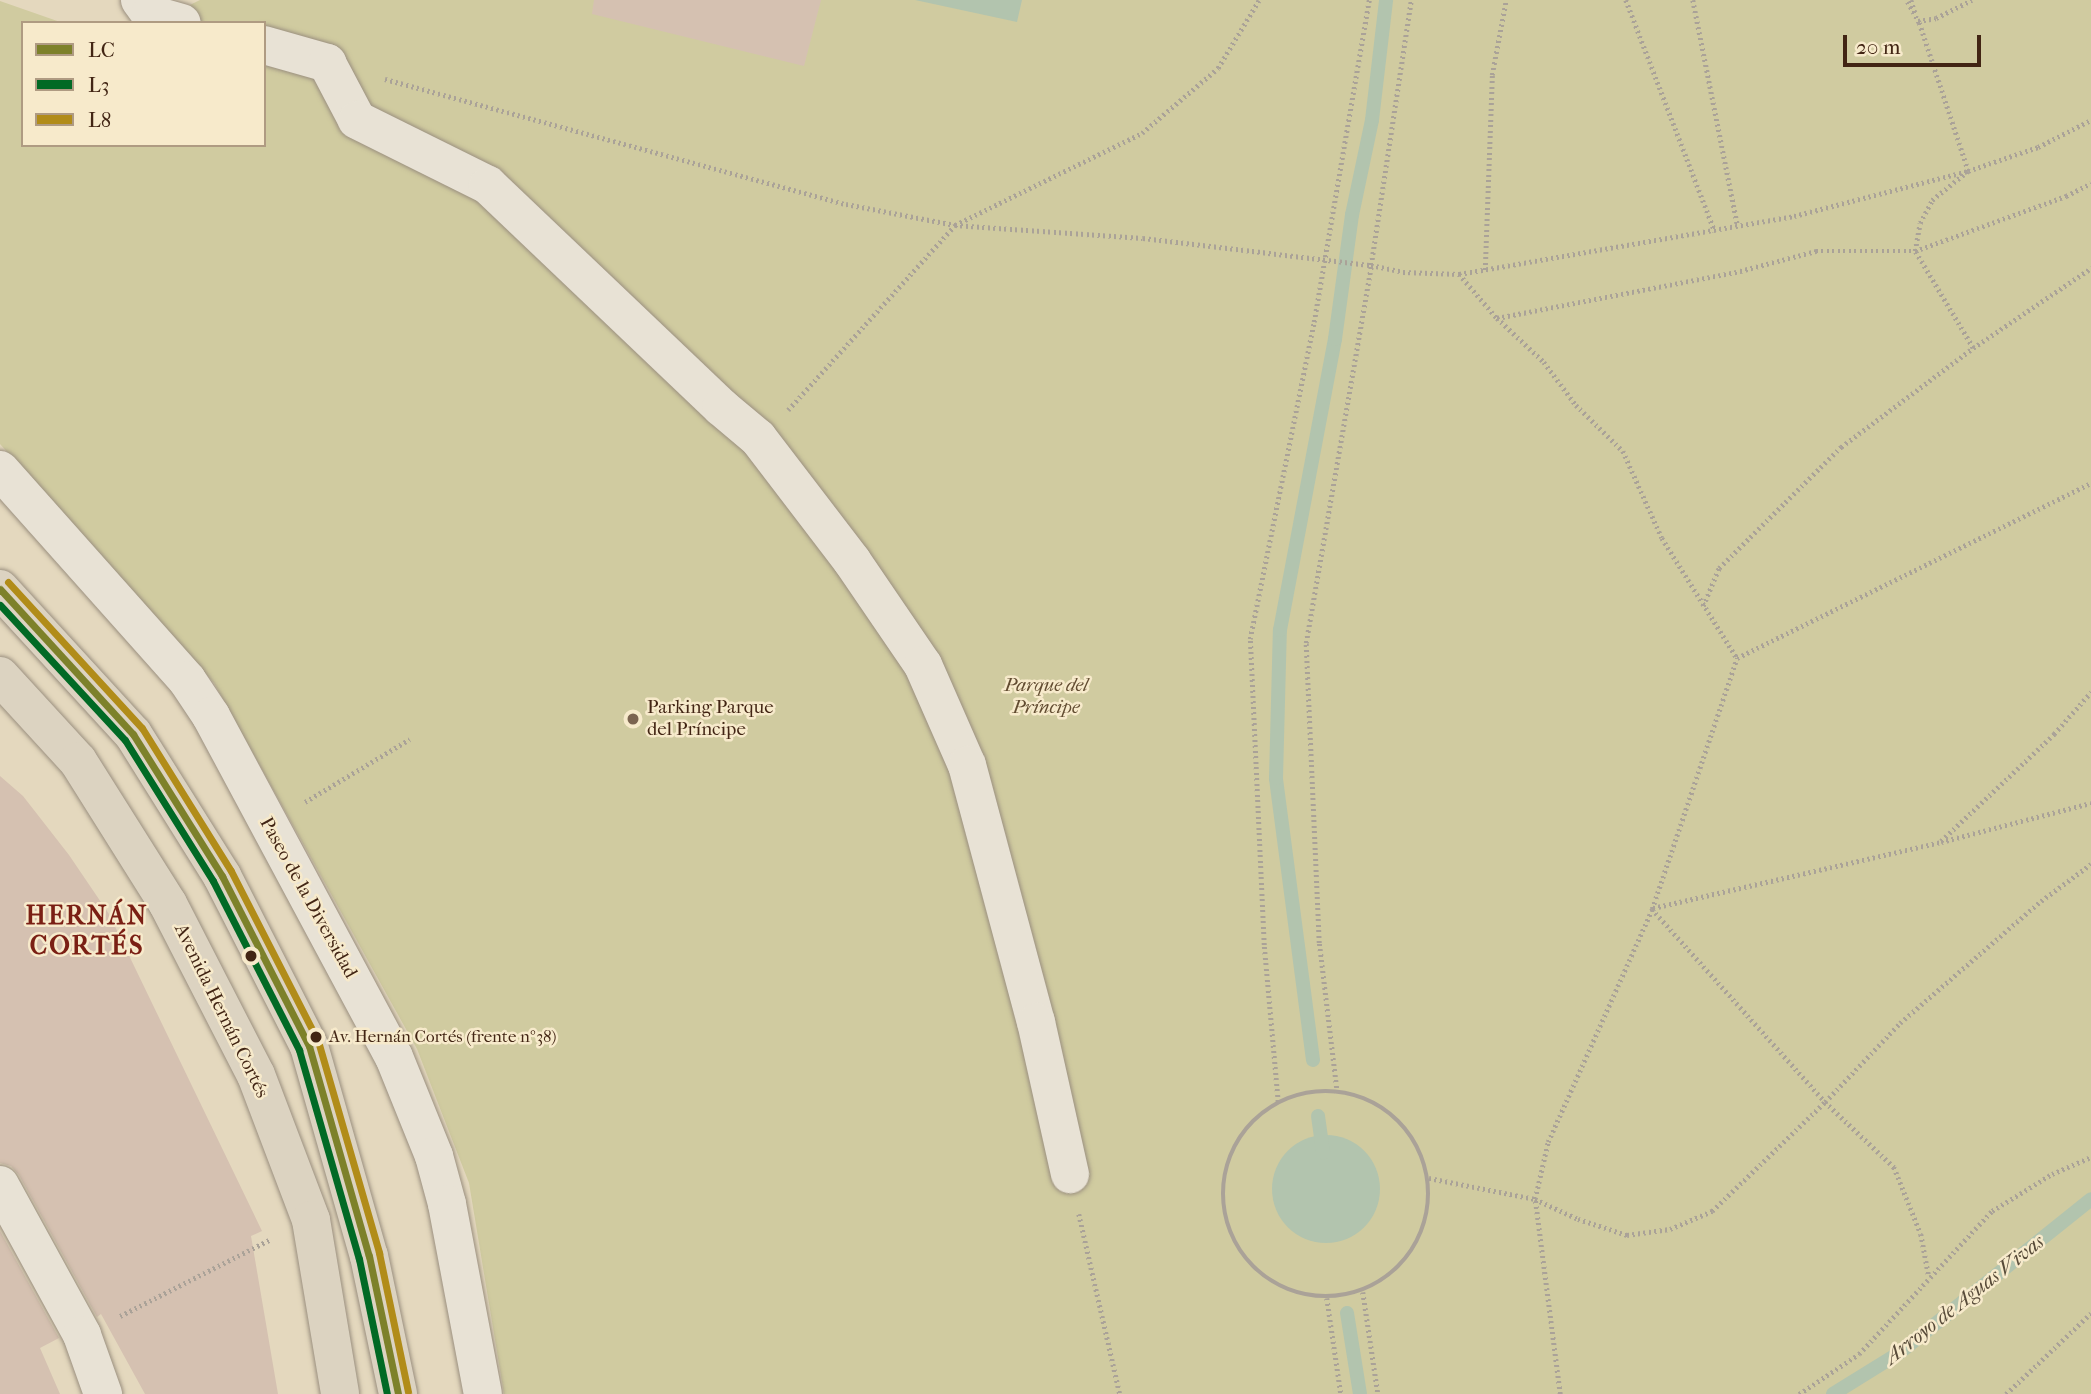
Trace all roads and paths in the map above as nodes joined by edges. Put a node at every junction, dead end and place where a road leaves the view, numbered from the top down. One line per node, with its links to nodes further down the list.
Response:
1 (140, 0): 10 (street)
2 (1259, 0): 17 (path)
3 (1369, 0): 21 (path)
4 (1411, 0): 22 (path)
5 (1506, 0): 24 (path)
6 (1626, 0): 19 (path)
7 (1693, 0): 18 (path)
8 (1910, 0): 11 (path)
9 (1972, 0): 11 (path)
10 (175, 21)
11 (1919, 23): 15 (path)
12 (266, 46): 13 (street)
13 (327, 63): 17 (path); 46 (street)
14 (2091, 120): 15 (path)
15 (1968, 171): 18 (path); 20 (path)
16 (2091, 183): 20 (path)
17 (955, 225): 21 (path); 28 (path)
18 (1738, 227): 19 (path)
19 (1715, 232): 24 (path)
20 (1915, 251): 26 (path); 27 (path)
21 (1327, 260): 22 (path); 43 (path)
22 (1371, 265): 25 (path); 42 (path)
23 (2091, 268): 27 (path)
24 (1485, 270): 25 (path)
25 (1458, 274): 26 (path)
26 (1497, 318): 32 (path)
27 (1973, 348): 32 (path)
28 (803, 396)
29 (0, 470): 38 (street, Paseo de la Diversidad)
30 (2091, 483): 33 (path)
31 (0, 589): 58 (main road)
32 (1703, 606): 33 (path)
33 (1737, 658): 41 (path)
34 (0, 676): 50 (main road, Avenida Hernán Cortés)
35 (2091, 692): 39 (path)
36 (410, 739): 38 (path)
37 (2091, 803): 39 (path)
38 (270, 830): 59 (street, Paseo de la Diversidad)
39 (1941, 842): 41 (path)
40 (2091, 864): 44 (path)
41 (1652, 909): 44 (path); 49 (path)
42 (1337, 1093): 43 (path); 47 (path)
43 (1278, 1102): 53 (path)
44 (1825, 1102): 49 (path); 51 (path)
45 (2091, 1157): 51 (path)
46 (1070, 1174): 60 (path)
47 (1429, 1178): 49 (path); 52 (path)
48 (0, 1185): 55 (street)
49 (1535, 1199): 63 (path)
50 (311, 1220): 55 (path); 57 (main road, Avenida Hernán Cortés)
51 (1928, 1277): 64 (path)
52 (1363, 1292): 53 (path); 62 (path)
53 (1327, 1298): 61 (path)
54 (2091, 1313): 65 (path)
55 (82, 1335): 56 (street)
56 (103, 1394)
57 (341, 1394)
58 (398, 1394)
59 (483, 1394)
60 (1120, 1394)
61 (1341, 1394)
62 (1378, 1394)
63 (1560, 1394)
64 (1799, 1394)
65 (2006, 1394)

